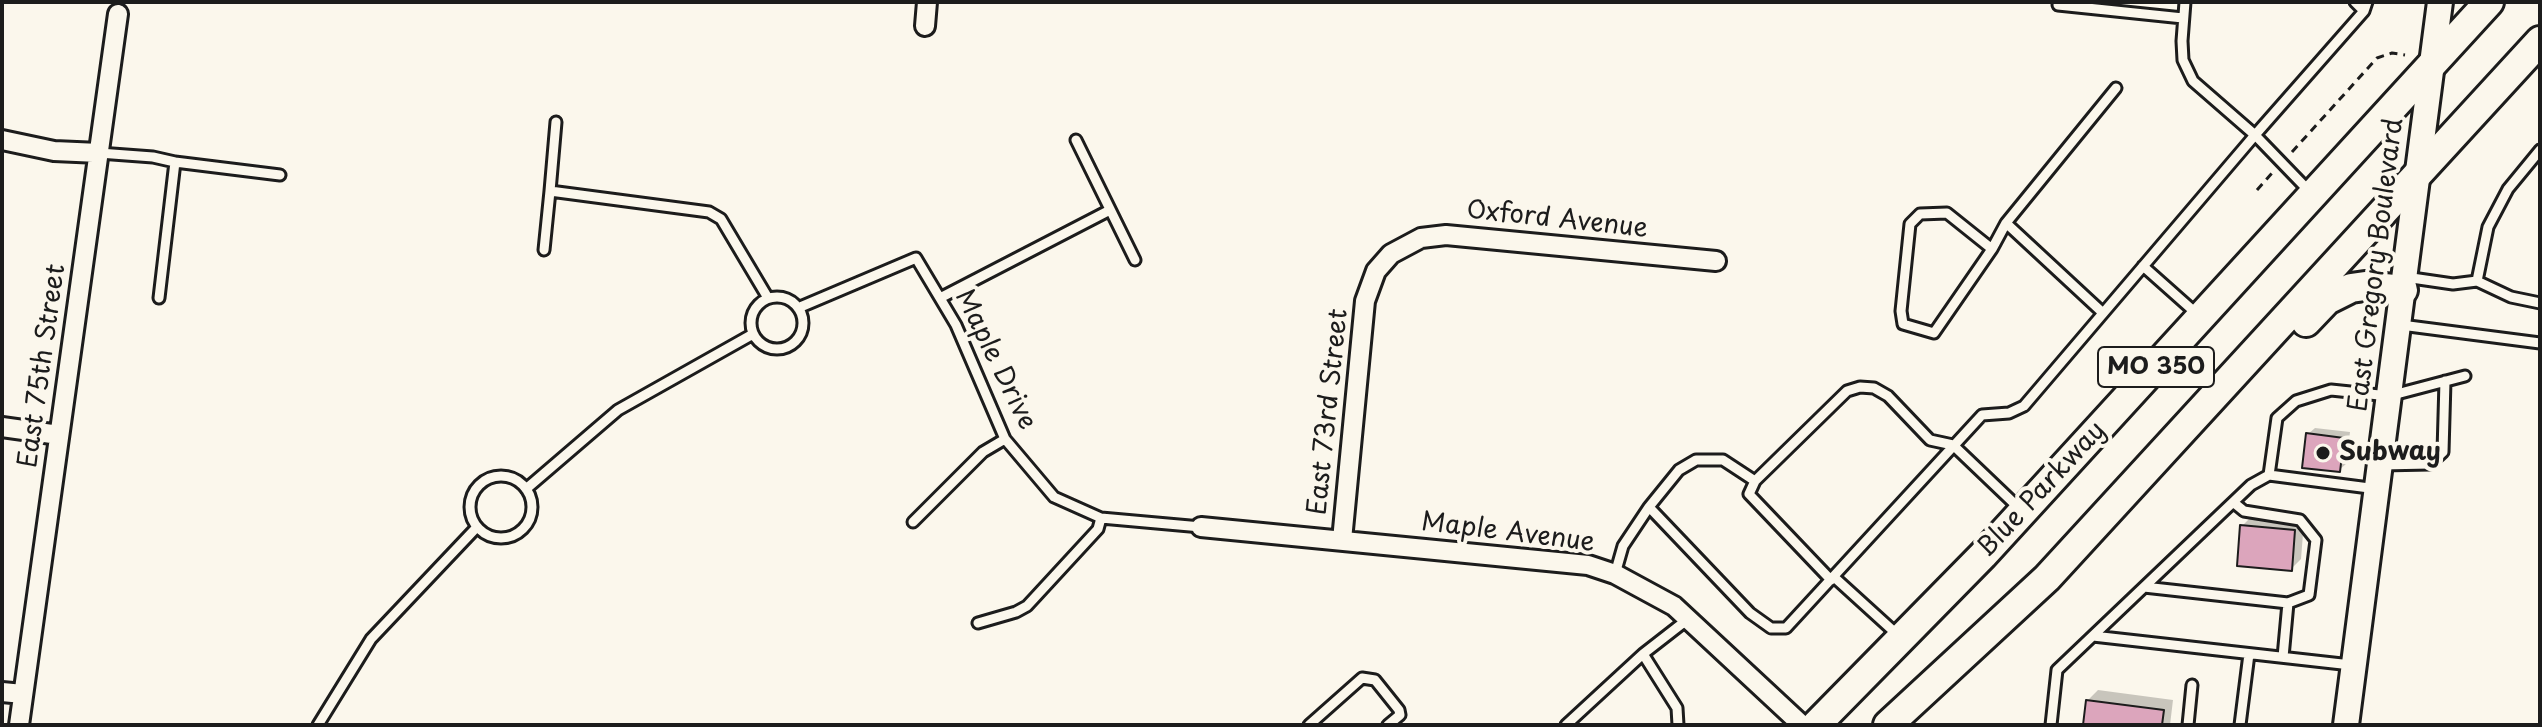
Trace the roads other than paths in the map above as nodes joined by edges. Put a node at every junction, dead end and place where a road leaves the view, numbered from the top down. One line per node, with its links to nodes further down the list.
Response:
1 (927, 2): 10 (street)
2 (2185, 2): 9 (lane)
3 (2355, 2): 7 (lane)
4 (2440, 2): 12 (main road, East Gregory Boulevard)
5 (2489, 2): 12 (highway, Blue Parkway / MO 350)
6 (2058, 5): 9 (lane)
7 (2365, 7): 15 (lane)
8 (118, 14): 19 (street, East 75th Street)
9 (2183, 18): 15 (lane)
10 (925, 26)
11 (2537, 50): 21 (highway, MO 350)
12 (2418, 61): 21 (main road, East Gregory Boulevard); 24 (highway, Blue Parkway / MO 350)
13 (2116, 88): 26 (lane)
14 (556, 122): 23 (lane)
15 (2255, 135): 24 (lane); 32 (lane)
16 (2, 140): 19 (street)
17 (1076, 140): 25 (lane)
18 (2540, 150): 33 (lane)
19 (99, 153): 20 (lane); 50 (street, East 75th Street)
20 (175, 162): 22 (lane); 35 (lane)
21 (2418, 174): 34 (main road, East Gregory Boulevard); 48 (highway, MO 350)
22 (280, 175)
23 (550, 191): 28 (lane); 36 (lane)
24 (2313, 195): 41 (highway, Blue Parkway / MO 350)
25 (1110, 210): 30 (lane); 37 (lane)
26 (2006, 223): 27 (lane); 40 (lane)
27 (1992, 249): 27 (lane)
28 (544, 250)
29 (1396, 251): 31 (street, Oxford Avenue); 64 (street, East 73rd Street)
30 (1135, 260)
31 (1716, 261)
32 (2143, 266): 40 (lane); 41 (lane)
33 (2477, 281): 34 (lane); 38 (lane)
34 (2404, 284): 42 (main road, East Gregory Boulevard); 48 (highway)
35 (159, 298)
36 (768, 298): 39 (lane); 43 (lane)
37 (940, 298): 39 (lane, Maple Drive); 51 (lane, Maple Drive)
38 (2540, 303)
39 (798, 308): 43 (lane)
40 (2103, 313): 52 (lane)
41 (2201, 317): 59 (highway, Blue Parkway / MO 350)
42 (2398, 325): 44 (lane); 47 (main road, East Gregory Boulevard)
43 (753, 334): 56 (lane)
44 (2540, 343)
45 (2465, 376): 46 (lane)
46 (2445, 381): 47 (lane); 54 (lane)
47 (2389, 396): 53 (lane); 54 (main road, East Gregory Boulevard)
48 (2205, 406): 88 (highway, MO 350)
49 (2, 427): 50 (street)
50 (59, 435): 79 (street, East 75th Street)
51 (1005, 439): 60 (lane, Maple Drive); 61 (lane)
52 (1953, 445): 55 (lane); 59 (lane); 66 (lane)
53 (2269, 475): 54 (lane); 57 (lane)
54 (2378, 477): 76 (main road, East Gregory Boulevard)
55 (1755, 481): 58 (lane); 66 (lane)
56 (526, 489): 62 (lane); 62 (lane)
57 (2233, 502): 67 (lane); 68 (lane)
58 (1649, 507): 65 (lane); 66 (lane)
59 (2023, 512): 72 (highway, Blue Parkway / MO 350)
60 (1101, 518): 63 (lane, Maple Drive); 70 (lane)
61 (913, 522)
62 (477, 527): 81 (lane)
63 (1201, 527): 64 (street, Maple Avenue)
64 (1342, 540): 65 (street, Maple Avenue)
65 (1615, 574): 69 (street, Maple Avenue)
66 (1833, 579): 72 (lane)
67 (2144, 587): 68 (lane); 71 (lane)
68 (2288, 603): 75 (lane)
69 (1688, 619): 73 (lane); 86 (street, Maple Avenue)
70 (978, 623)
71 (2093, 636): 74 (lane); 89 (lane)
72 (1902, 638): 87 (highway, Blue Parkway / MO 350)
73 (1643, 654): 84 (lane); 85 (lane)
74 (2249, 654): 75 (lane); 91 (lane)
75 (2283, 657): 76 (lane)
76 (2354, 665): 92 (main road, East Gregory Boulevard)
77 (2192, 685): 90 (lane)
78 (2, 692): 79 (street)
79 (23, 694): 80 (street, East 75th Street)
80 (19, 725)
81 (318, 725)
82 (1309, 725): 83 (lane)
83 (1388, 725)
84 (1566, 725)
85 (1678, 725)
86 (1802, 725)
87 (1816, 725)
88 (1888, 725)
89 (2051, 725)
90 (2188, 725)
91 (2240, 725)
92 (2346, 725)

